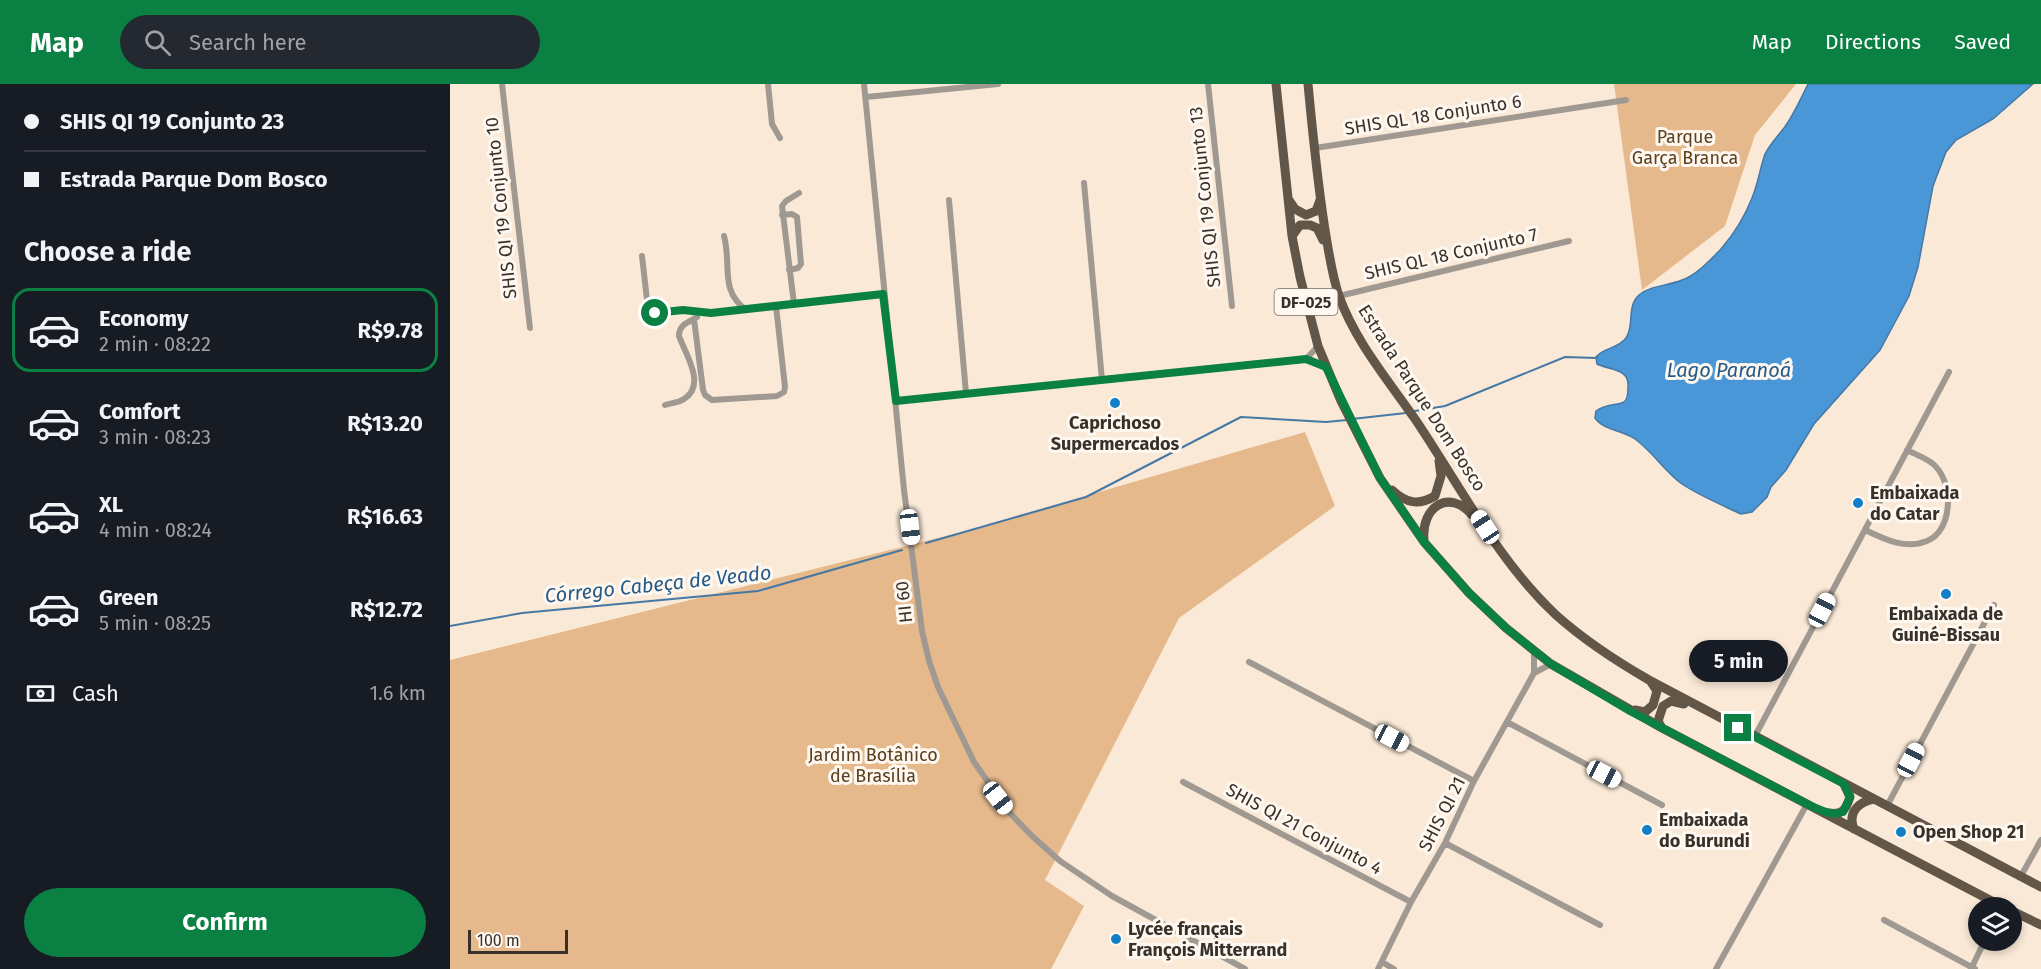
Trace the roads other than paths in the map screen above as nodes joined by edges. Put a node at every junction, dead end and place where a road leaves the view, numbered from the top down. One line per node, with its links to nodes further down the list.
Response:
1 (502, 84): 34 (street, SHIS QI 19 Conjunto 10)
2 (768, 84): 10 (street)
3 (864, 84): 8 (street, HI 60)
4 (998, 84): 8 (street)
5 (1208, 84): 30 (street, SHIS QI 19 Conjunto 13)
6 (1276, 84): 14 (main road, DF-025)
7 (1308, 84): 11 (main road, Estrada Parque Dom Bosco / DF-025)
8 (866, 97): 26 (street, HI 60)
9 (1626, 100): 11 (street, SHIS QL 18 Conjunto 6)
10 (780, 138)
11 (1315, 148): 15 (main road, Estrada Parque Dom Bosco / DF-025)
12 (1084, 183): 39 (street)
13 (799, 193): 17 (street)
14 (1288, 198): 15 (main road); 20 (main road, DF-025)
15 (1320, 200): 24 (main road, Estrada Parque Dom Bosco / DF-025)
16 (949, 201): 40 (street)
17 (782, 215): 19 (street); 21 (street)
18 (724, 236): 31 (street)
19 (798, 236): 21 (street); 25 (street)
20 (1292, 236): 24 (main road); 35 (main road, DF-025)
21 (785, 238): 25 (street)
22 (1569, 241): 27 (street, SHIS QL 18 Conjunto 7)
23 (642, 256): 32 (street)
24 (1330, 256): 27 (main road, Estrada Parque Dom Bosco / DF-025)
25 (789, 270): 28 (street)
26 (883, 294): 28 (street); 41 (street, HI 60)
27 (1339, 296): 44 (main road, Estrada Parque Dom Bosco / DF-025)
28 (794, 304): 29 (street)
29 (776, 306): 31 (street); 33 (street)
30 (1232, 306)
31 (746, 310): 32 (street)
32 (702, 313): 33 (street)
33 (694, 319): 42 (street)
34 (530, 328)
35 (1318, 346): 36 (street); 37 (main road, DF-025)
36 (1306, 359): 37 (street); 39 (street)
37 (1326, 367): 45 (main road, DF-025)
38 (1949, 372): 43 (street)
39 (1102, 380): 40 (street)
40 (966, 393): 41 (street)
41 (896, 401): 81 (street, HI 60)
42 (665, 405)
43 (1907, 450): 47 (street); 47 (street)
44 (1436, 453): 45 (main road); 46 (main road, Estrada Parque Dom Bosco / DF-025)
45 (1380, 478): 48 (main road, DF-025)
46 (1485, 527): 48 (main road); 54 (main road, Estrada Parque Dom Bosco / DF-025)
47 (1864, 530): 59 (street)
48 (1424, 542): 50 (main road, DF-025)
49 (1994, 606): 66 (street)
50 (1534, 651): 52 (main road, DF-025); 53 (street, SHIS QI 21)
51 (1249, 662): 61 (street)
52 (1551, 664): 53 (street); 56 (main road, DF-025)
53 (1534, 673): 57 (street, SHIS QI 21)
54 (1649, 680): 55 (main road, Estrada Parque Dom Bosco / DF-025); 56 (main road)
55 (1700, 709): 58 (main road); 59 (main road, Estrada Parque Dom Bosco / DF-025)
56 (1630, 711): 58 (main road, DF-025)
57 (1507, 722): 61 (street, SHIS QI 21); 64 (street)
58 (1662, 728): 65 (main road, DF-025)
59 (1755, 736): 62 (main road, Estrada Parque Dom Bosco / DF-025)
60 (1182, 782): 73 (street, SHIS QI 21 Conjunto 4)
61 (1474, 782): 69 (street, SHIS QI 21)
62 (1844, 784): 63 (main road, Estrada Parque Dom Bosco / DF-025); 65 (main road)
63 (1874, 799): 66 (main road, Estrada Parque Dom Bosco / DF-025); 67 (main road)
64 (1662, 805)
65 (1810, 805): 67 (main road, DF-025); 83 (street)
66 (1887, 806): 70 (main road, Estrada Parque Dom Bosco / DF-025)
67 (1854, 829): 72 (main road, DF-025)
68 (2041, 840): 70 (street)
69 (1445, 843): 73 (street, SHIS QI 21); 76 (street)
70 (2021, 876): 71 (main road, Estrada Parque Dom Bosco / DF-025)
71 (2041, 887)
72 (1985, 897)
73 (1411, 902): 79 (street, SHIS QI 21)
74 (2022, 916): 77 (main road, DF-025)
75 (1884, 920): 80 (street)
76 (1600, 925)
77 (2041, 925)
78 (1980, 951): 80 (street)
79 (1380, 966): 82 (street)
80 (1973, 968)
81 (1245, 969)
82 (1395, 969)
83 (1716, 969)

